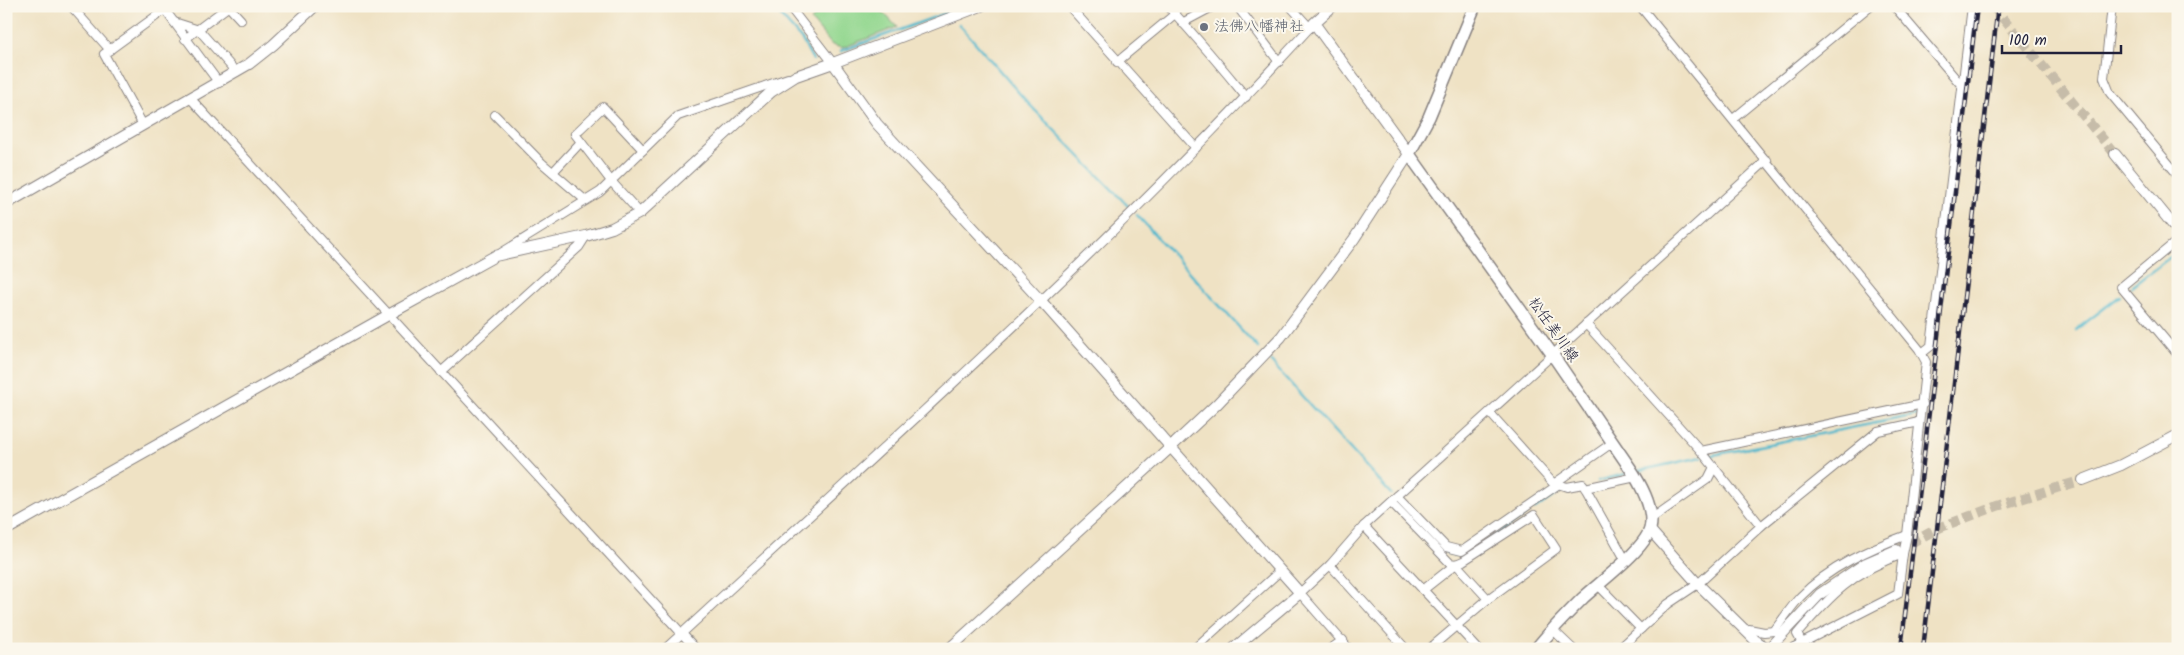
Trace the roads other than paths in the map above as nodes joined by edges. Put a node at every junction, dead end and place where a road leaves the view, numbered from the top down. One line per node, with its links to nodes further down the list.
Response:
1 (70, 6): 27 (street)
2 (229, 6): 21 (street); 25 (street)
3 (790, 6): 30 (street)
4 (981, 6): 30 (street)
5 (1068, 6): 28 (street)
6 (1168, 6): 20 (street)
7 (1214, 6): 23 (street)
8 (1237, 6): 29 (street)
9 (1290, 6): 24 (street)
10 (1333, 6): 24 (street)
11 (1474, 6): 43 (main road)
12 (1654, 6): 19 (street)
13 (1870, 6): 38 (street)
14 (1894, 6): 34 (street)
15 (1972, 6): 34 (street)
16 (2112, 6): 47 (street)
17 (166, 7): 22 (street); 27 (street)
18 (312, 7): 31 (street)
19 (1643, 10): 38 (street)
20 (1175, 14): 23 (street); 28 (street)
21 (242, 20)
22 (174, 22): 25 (street); 26 (street)
23 (1182, 23): 35 (street)
24 (1312, 26): 29 (street); 43 (street)
25 (199, 30): 26 (street); 31 (street)
26 (186, 38): 33 (street)
27 (110, 50): 39 (street)
28 (1117, 62): 41 (street)
29 (1279, 62): 35 (street)
30 (833, 63): 32 (street); 56 (street)
31 (236, 72): 33 (street)
32 (796, 76): 42 (street); 51 (street)
33 (219, 83): 36 (street)
34 (1962, 86): 59 (street)
35 (1246, 97): 41 (street)
36 (191, 99): 39 (street); 57 (street)
37 (495, 115): 46 (street)
38 (1733, 119): 45 (street)
39 (144, 125): 50 (street)
40 (581, 142): 42 (street); 46 (street); 48 (street)
41 (1196, 148): 56 (street)
42 (643, 150): 48 (street)
43 (1409, 154): 60 (main road, 松任美川線); 68 (street)
44 (2115, 154): 52 (street)
45 (1767, 160): 58 (street); 59 (street)
46 (553, 172): 49 (street)
47 (2178, 175)
48 (611, 181): 49 (street); 51 (street)
49 (585, 200): 55 (street)
50 (6, 204)
51 (640, 213): 53 (street)
52 (2178, 230)
53 (586, 236): 55 (street); 62 (street)
54 (2178, 240): 61 (street)
55 (496, 256): 57 (street)
56 (1042, 302): 68 (street); 97 (street)
57 (390, 314): 62 (street); 81 (street)
58 (1586, 324): 60 (street); 69 (street)
59 (1922, 353): 63 (street)
60 (1552, 354): 64 (street); 67 (main road, 松任美川線)
61 (2178, 355)
62 (441, 372): 97 (street)
63 (1923, 404): 65 (street); 69 (street)
64 (1490, 413): 73 (street); 75 (street)
65 (1920, 422): 80 (street); 82 (street)
66 (2178, 435): 72 (street)
67 (1612, 443): 71 (main road, 松任美川線); 73 (street)
68 (1171, 447): 87 (street); 102 (street)
69 (1702, 451): 70 (street)
70 (1714, 467): 78 (street); 80 (street)
71 (1634, 474): 74 (street); 78 (main road, 松任美川線)
72 (2083, 480)
73 (1557, 484): 74 (street); 76 (street)
74 (1585, 488): 84 (street)
75 (1394, 499): 76 (street); 79 (street); 85 (street)
76 (1528, 507): 77 (street)
77 (1534, 515): 85 (street); 92 (street)
78 (1650, 525): 84 (main road); 88 (street)
79 (1364, 526): 86 (street); 90 (street)
80 (1760, 526): 88 (street)
81 (6, 530)
82 (1907, 535): 83 (street); 96 (street)
83 (1900, 552): 99 (street); 99 (street); 113 (street)
84 (1626, 561): 89 (main road)
85 (1456, 564): 90 (street); 92 (street)
86 (1330, 565): 91 (street); 107 (street)
87 (1280, 571): 91 (street); 103 (street)
88 (1698, 584): 94 (street); 96 (street)
89 (1598, 585): 94 (street); 95 (main road)
90 (1423, 590): 93 (street)
91 (1300, 593): 98 (street); 104 (street)
92 (1488, 599): 93 (street)
93 (1455, 625): 108 (street); 109 (street)
94 (1641, 629): 112 (street)
95 (1553, 630): 110 (main road); 111 (street)
96 (1746, 631): 113 (street)
97 (682, 633): 100 (street); 101 (street)
98 (1343, 640): 105 (street); 106 (street)
99 (1802, 643): 114 (street)
100 (664, 649)
101 (696, 649)
102 (949, 649)
103 (1194, 649)
104 (1233, 649)
105 (1330, 649)
106 (1349, 649)
107 (1406, 649)
108 (1429, 649)
109 (1478, 649)
110 (1536, 649)
111 (1573, 649)
112 (1620, 649)
113 (1768, 649)
114 (1790, 649)

